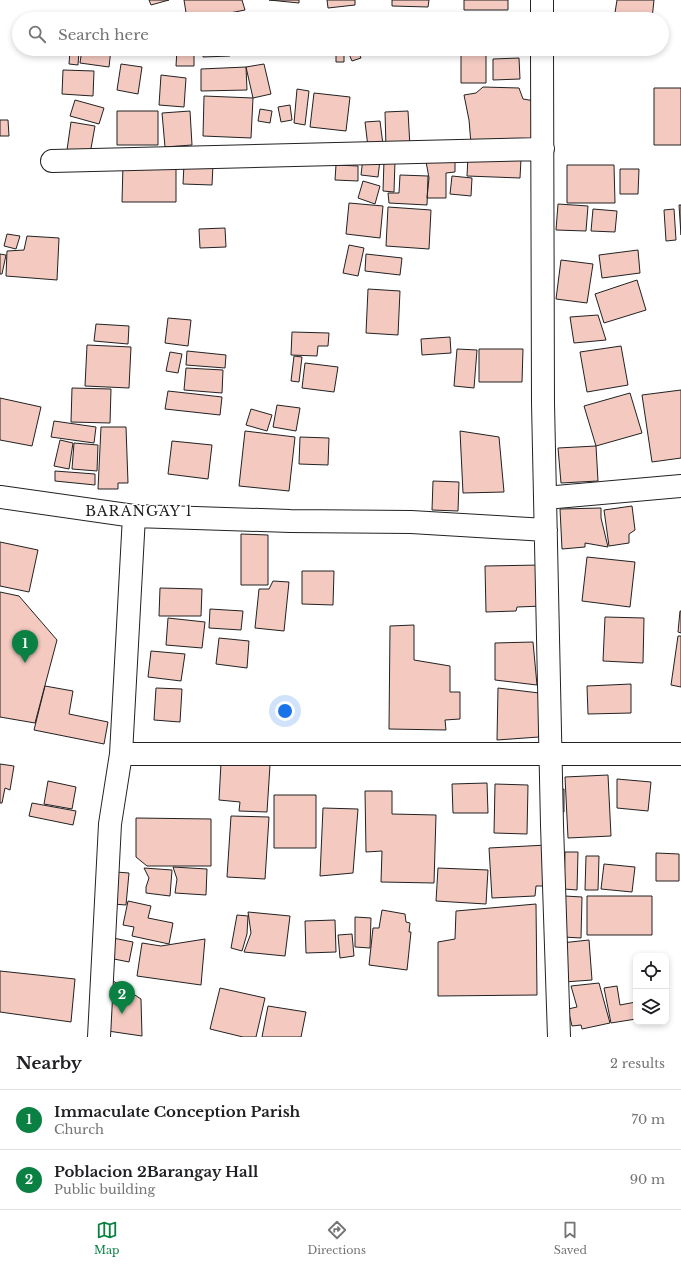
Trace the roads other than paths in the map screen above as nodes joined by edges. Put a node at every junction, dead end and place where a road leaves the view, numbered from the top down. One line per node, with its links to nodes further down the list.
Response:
1 (542, 0): 2 (street)
2 (542, 12)
3 (542, 56): 4 (street)
4 (543, 149): 5 (street); 8 (street)
5 (52, 161)
6 (681, 486): 8 (street)
7 (0, 497): 9 (street)
8 (545, 498): 10 (street)
9 (134, 516): 10 (street); 11 (street)
10 (546, 530): 12 (street)
11 (121, 754): 12 (street); 14 (street)
12 (550, 754): 13 (street); 15 (street)
13 (681, 754)
14 (98, 1037)
15 (559, 1037)

